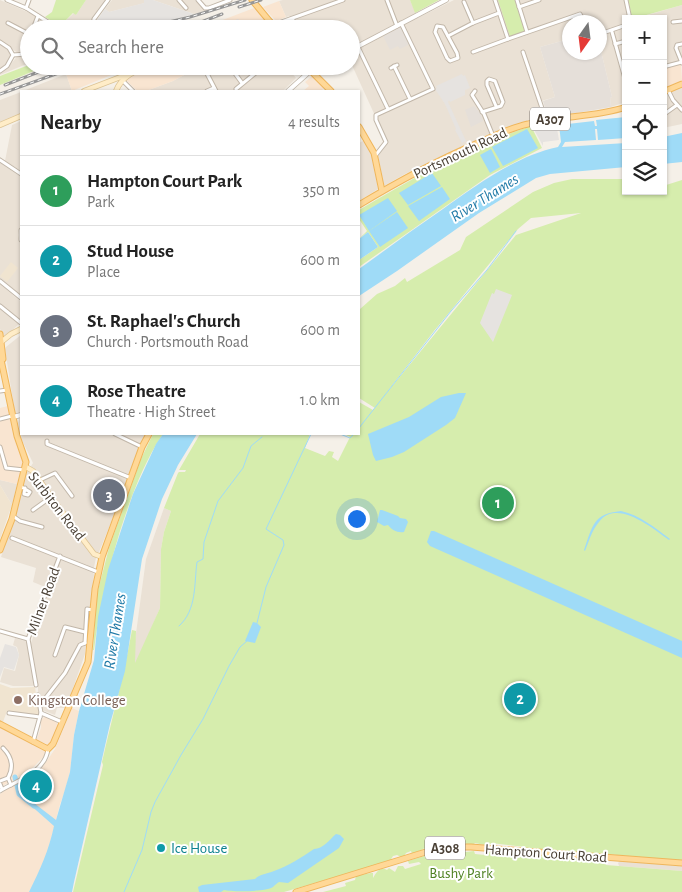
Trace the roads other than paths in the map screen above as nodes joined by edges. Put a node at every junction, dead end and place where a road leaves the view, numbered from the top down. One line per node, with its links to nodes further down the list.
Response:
1 (7, 0): 18 (street)
2 (29, 0): 18 (street)
3 (108, 0): 25 (street)
4 (179, 0): 16 (street)
5 (198, 0): 6 (street)
6 (230, 0)
7 (252, 0): 26 (main road)
8 (343, 0): 22 (street)
9 (387, 0): 33 (street)
10 (446, 0): 33 (street)
11 (495, 0): 19 (street)
12 (517, 0): 17 (street)
13 (539, 0): 17 (street)
14 (626, 0): 20 (street)
15 (464, 2): 32 (street)
16 (184, 6)
17 (519, 6): 36 (street)
18 (26, 8): 21 (street)
19 (499, 14): 32 (street); 40 (street)
20 (629, 15)
21 (38, 16): 23 (street); 24 (street)
22 (292, 18): 27 (street)
23 (36, 20)
24 (44, 20)
25 (94, 20)
26 (269, 20)
27 (287, 20)
28 (682, 20): 30 (street)
29 (562, 21): 36 (street)
30 (673, 22)
31 (8, 23): 35 (street)
32 (473, 23): 39 (street)
33 (399, 25): 45 (street); 75 (street)
34 (622, 26): 37 (street)
35 (20, 31)
36 (527, 32): 40 (street)
37 (607, 32)
38 (612, 32): 43 (street)
39 (448, 36): 39 (street)
40 (508, 38): 47 (street)
41 (0, 42): 50 (street)
42 (622, 42): 43 (street)
43 (615, 44): 51 (street)
44 (682, 44): 52 (street)
45 (360, 46)
46 (360, 51): 79 (street)
47 (473, 52)
48 (523, 52): 84 (street)
49 (20, 54): 50 (street)
50 (13, 55): 55 (street)
51 (622, 61)
52 (682, 62): 54 (street)
53 (394, 66): 75 (street)
54 (667, 66)
55 (0, 71)
56 (128, 75): 62 (main road)
57 (208, 75): 69 (street)
58 (236, 75): 63 (street)
59 (252, 75): 63 (street)
60 (307, 75): 70 (street)
61 (314, 75): 71 (main road)
62 (119, 81): 66 (main road); 67 (main road); 68 (street)
63 (242, 83): 65 (street)
64 (682, 84): 73 (main road)
65 (236, 89)
66 (86, 90)
67 (116, 90)
68 (132, 90)
69 (215, 90)
70 (289, 90)
71 (330, 90)
72 (475, 91): 81 (street)
73 (667, 91)
74 (667, 92): 76 (street)
75 (410, 99): 79 (street)
76 (678, 105): 80 (street); 82 (street)
77 (496, 106): 77 (street); 81 (street)
78 (622, 108): 84 (main road, Portsmouth Road / A307)
79 (388, 109): 88 (street)
80 (682, 110)
81 (482, 112): 87 (street)
82 (667, 112)
83 (20, 116): 85 (main road)
84 (546, 120): 87 (main road, Portsmouth Road / A307)
85 (0, 125)
86 (360, 128): 88 (main road)
87 (493, 136): 91 (main road, Portsmouth Road / A307)
88 (375, 156): 91 (main road)
89 (0, 160): 90 (street)
90 (20, 173)
91 (382, 191): 92 (main road, Portsmouth Road / A307)
92 (360, 204)
93 (0, 281): 94 (street)
94 (20, 297)
95 (0, 306): 96 (street)
96 (20, 322)
97 (20, 330): 99 (main road)
98 (0, 334): 99 (main road, Surbiton Road)
99 (1, 344): 101 (main road, Surbiton Road)
100 (0, 355): 101 (main road, Surbiton Road)
101 (2, 361): 102 (main road, Surbiton Road)
102 (8, 390): 103 (street); 105 (main road, Surbiton Road)
103 (0, 391)
104 (20, 415): 105 (street)
105 (13, 416): 106 (street); 112 (main road, Surbiton Road)
106 (0, 419)
107 (117, 435): 111 (street)
108 (148, 435): 111 (main road)
109 (47, 441): 113 (street)
110 (0, 447): 112 (street)
111 (142, 447): 113 (main road)
112 (25, 469): 114 (main road, Surbiton Road); 118 (main road)
113 (131, 478): 123 (main road)
114 (40, 480): 115 (street); 116 (main road, Surbiton Road)
115 (72, 496)
116 (51, 497): 117 (street); 123 (main road, Surbiton Road)
117 (33, 510)
118 (13, 515): 119 (street); 121 (main road)
119 (42, 527)
120 (12, 538): 122 (street)
121 (0, 550)
122 (60, 556): 124 (street); 128 (street, Milner Road)
123 (102, 558): 124 (main road)
124 (98, 572): 125 (main road)
125 (90, 610): 127 (street); 129 (main road)
126 (0, 631): 128 (street)
127 (85, 632): 129 (street); 130 (street)
128 (28, 639): 131 (street, Milner Road)
129 (87, 644): 133 (street); 136 (main road)
130 (55, 655)
131 (36, 684)
132 (38, 695): 133 (street)
133 (40, 702): 135 (street)
134 (9, 713): 135 (street)
135 (40, 715): 136 (street); 138 (street)
136 (62, 722): 139 (main road)
137 (0, 724): 138 (main road)
138 (33, 742): 139 (main road)
139 (48, 749): 143 (street)
140 (0, 754): 141 (street)
141 (8, 778): 142 (street); 143 (street)
142 (0, 782): 144 (street)
143 (12, 784): 144 (street)
144 (1, 790)
145 (682, 863): 146 (main road, Hampton Court Road / A308)
146 (296, 892)

